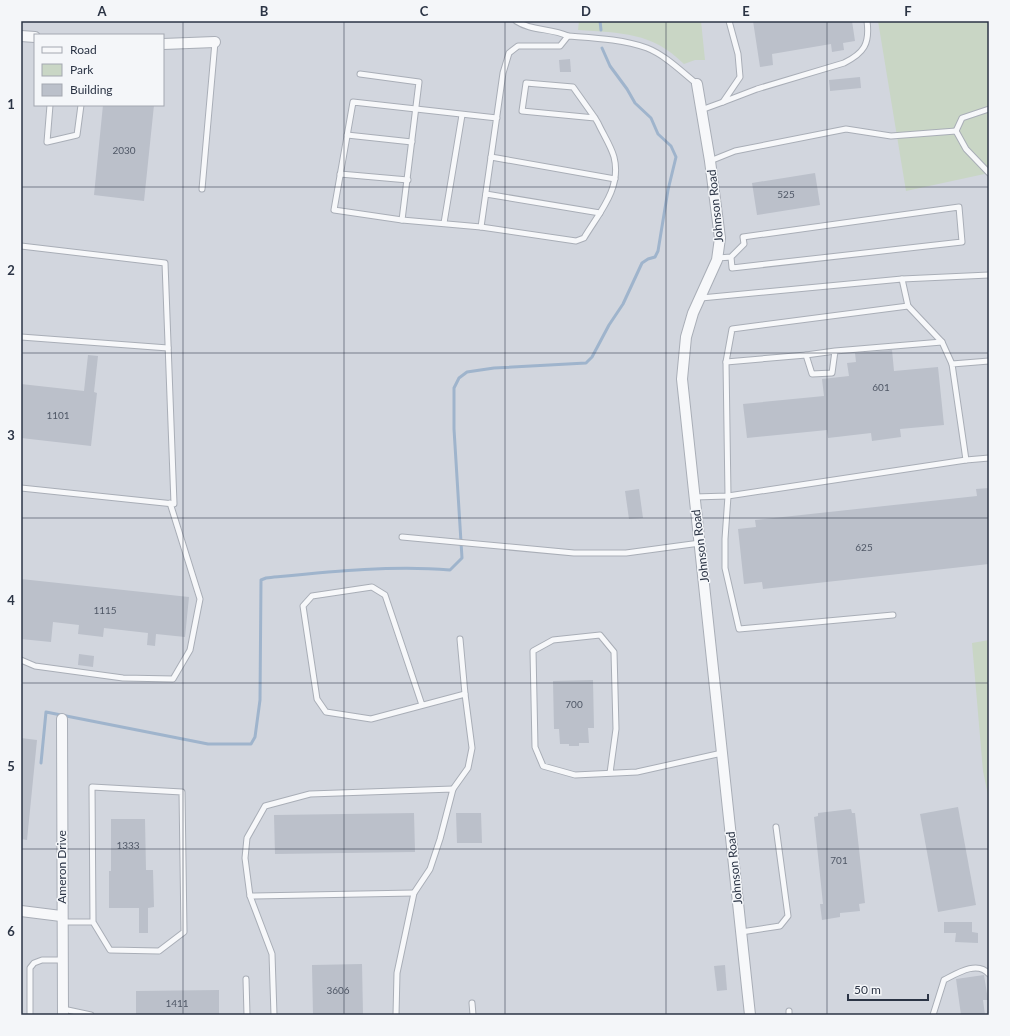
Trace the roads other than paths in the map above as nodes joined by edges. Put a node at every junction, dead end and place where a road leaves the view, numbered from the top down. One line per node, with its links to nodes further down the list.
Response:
1 (516, 21): 5 (lane)
2 (729, 21): 11 (lane)
3 (867, 21): 11 (lane)
4 (21, 36): 6 (street)
5 (568, 36): 10 (lane); 18 (lane)
6 (34, 37)
7 (215, 42): 8 (street); 29 (lane)
8 (164, 44)
9 (360, 74): 14 (lane)
10 (697, 84): 16 (street, Johnson Road)
11 (723, 102): 16 (lane)
12 (50, 106): 13 (lane)
13 (81, 106)
14 (416, 109): 17 (lane); 21 (lane); 22 (lane)
15 (989, 109): 20 (lane)
16 (701, 110): 24 (street, Johnson Road)
17 (462, 114): 18 (lane); 33 (lane)
18 (497, 118): 23 (lane)
19 (595, 118): 19 (lane); 27 (lane)
20 (956, 131): 24 (lane); 25 (lane)
21 (347, 135): 22 (lane); 26 (lane)
22 (412, 142): 28 (lane)
23 (491, 157): 27 (lane); 30 (lane)
24 (710, 161): 37 (street, Johnson Road)
25 (989, 173)
26 (340, 174): 28 (lane); 32 (lane)
27 (615, 179): 31 (lane)
28 (408, 180): 32 (lane)
29 (202, 189)
30 (486, 194): 31 (lane); 34 (lane)
31 (600, 213): 34 (lane)
32 (402, 220): 33 (lane)
33 (444, 223): 34 (lane)
34 (481, 227)
35 (21, 246): 44 (lane)
36 (731, 257): 36 (lane); 37 (lane)
37 (718, 258): 40 (street, Johnson Road)
38 (989, 275): 39 (lane)
39 (902, 279): 40 (lane); 41 (lane)
40 (701, 298): 54 (street, Johnson Road)
41 (908, 306): 43 (lane); 48 (lane)
42 (21, 337): 44 (lane)
43 (942, 342): 45 (lane); 49 (lane)
44 (168, 348): 55 (lane)
45 (835, 351): 46 (lane); 46 (lane)
46 (806, 355): 48 (lane)
47 (989, 361): 49 (lane)
48 (726, 362): 53 (lane)
49 (952, 364): 51 (lane)
50 (989, 458): 51 (lane)
51 (966, 460): 53 (lane)
52 (21, 488): 55 (lane)
53 (728, 496): 54 (lane); 58 (lane)
54 (694, 497): 57 (street, Johnson Road)
55 (170, 504): 60 (lane)
56 (402, 537): 57 (lane)
57 (700, 544): 64 (street, Johnson Road)
58 (893, 615)
59 (460, 639): 61 (lane)
60 (21, 660)
61 (465, 694): 62 (lane); 66 (lane)
62 (422, 705): 62 (lane)
63 (62, 719): 71 (street, Ameron Drive)
64 (722, 753): 65 (lane); 73 (street, Johnson Road)
65 (610, 773): 65 (lane)
66 (453, 789): 68 (lane); 69 (lane)
67 (776, 827): 73 (lane)
68 (414, 893): 69 (lane); 83 (lane)
69 (250, 896): 82 (lane)
70 (21, 911): 71 (street)
71 (61, 919): 72 (lane); 74 (street, Ameron Drive)
72 (93, 922): 72 (lane)
73 (741, 932): 85 (street, Johnson Road)
74 (62, 960): 78 (street, Ameron Drive); 79 (lane)
75 (989, 974): 86 (lane)
76 (246, 979): 81 (lane)
77 (472, 1003): 84 (lane)
78 (63, 1012): 80 (lane)
79 (30, 1015)
80 (91, 1015)
81 (247, 1015)
82 (274, 1015)
83 (396, 1015)
84 (473, 1015)
85 (750, 1015)
86 (933, 1015)

